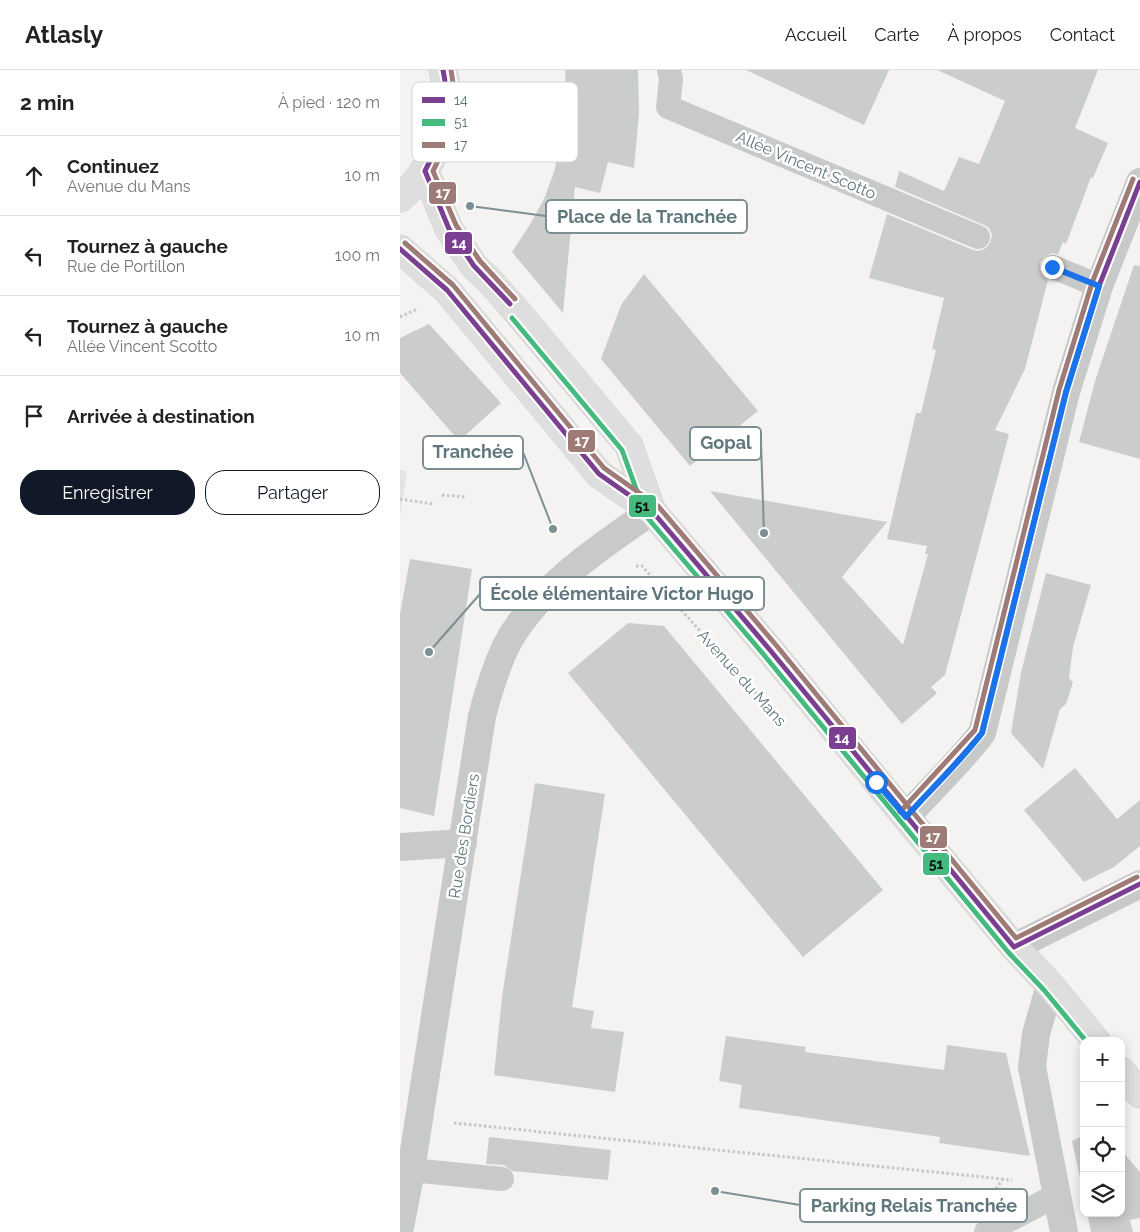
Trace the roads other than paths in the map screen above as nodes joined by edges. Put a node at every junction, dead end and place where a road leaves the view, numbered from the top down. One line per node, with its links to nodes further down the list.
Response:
1 (670, 70): 6 (lane, Allée Vincent Scotto)
2 (430, 162): 3 (main road)
3 (425, 171): 5 (main road); 10 (main road)
4 (1140, 182): 9 (street)
5 (400, 198)
6 (978, 236)
7 (400, 249): 10 (main road)
8 (1052, 267): 9 (lane)
9 (1099, 286): 11 (street)
10 (652, 511): 11 (main road); 12 (street, Rue des Bordiers)
11 (906, 817): 15 (main road)
12 (463, 843): 13 (street); 20 (street, Rue des Bordiers)
13 (400, 847)
14 (1140, 884): 15 (street)
15 (1014, 947): 16 (main road)
16 (1050, 986): 17 (main road); 22 (street)
17 (1093, 1037)
18 (1125, 1076): 19 (main road)
19 (1140, 1094)
20 (411, 1170): 21 (lane); 23 (street, Rue des Bordiers)
21 (502, 1180)
22 (1056, 1190): 24 (lane); 25 (street)
23 (400, 1227)
24 (986, 1232)
25 (1064, 1232)

